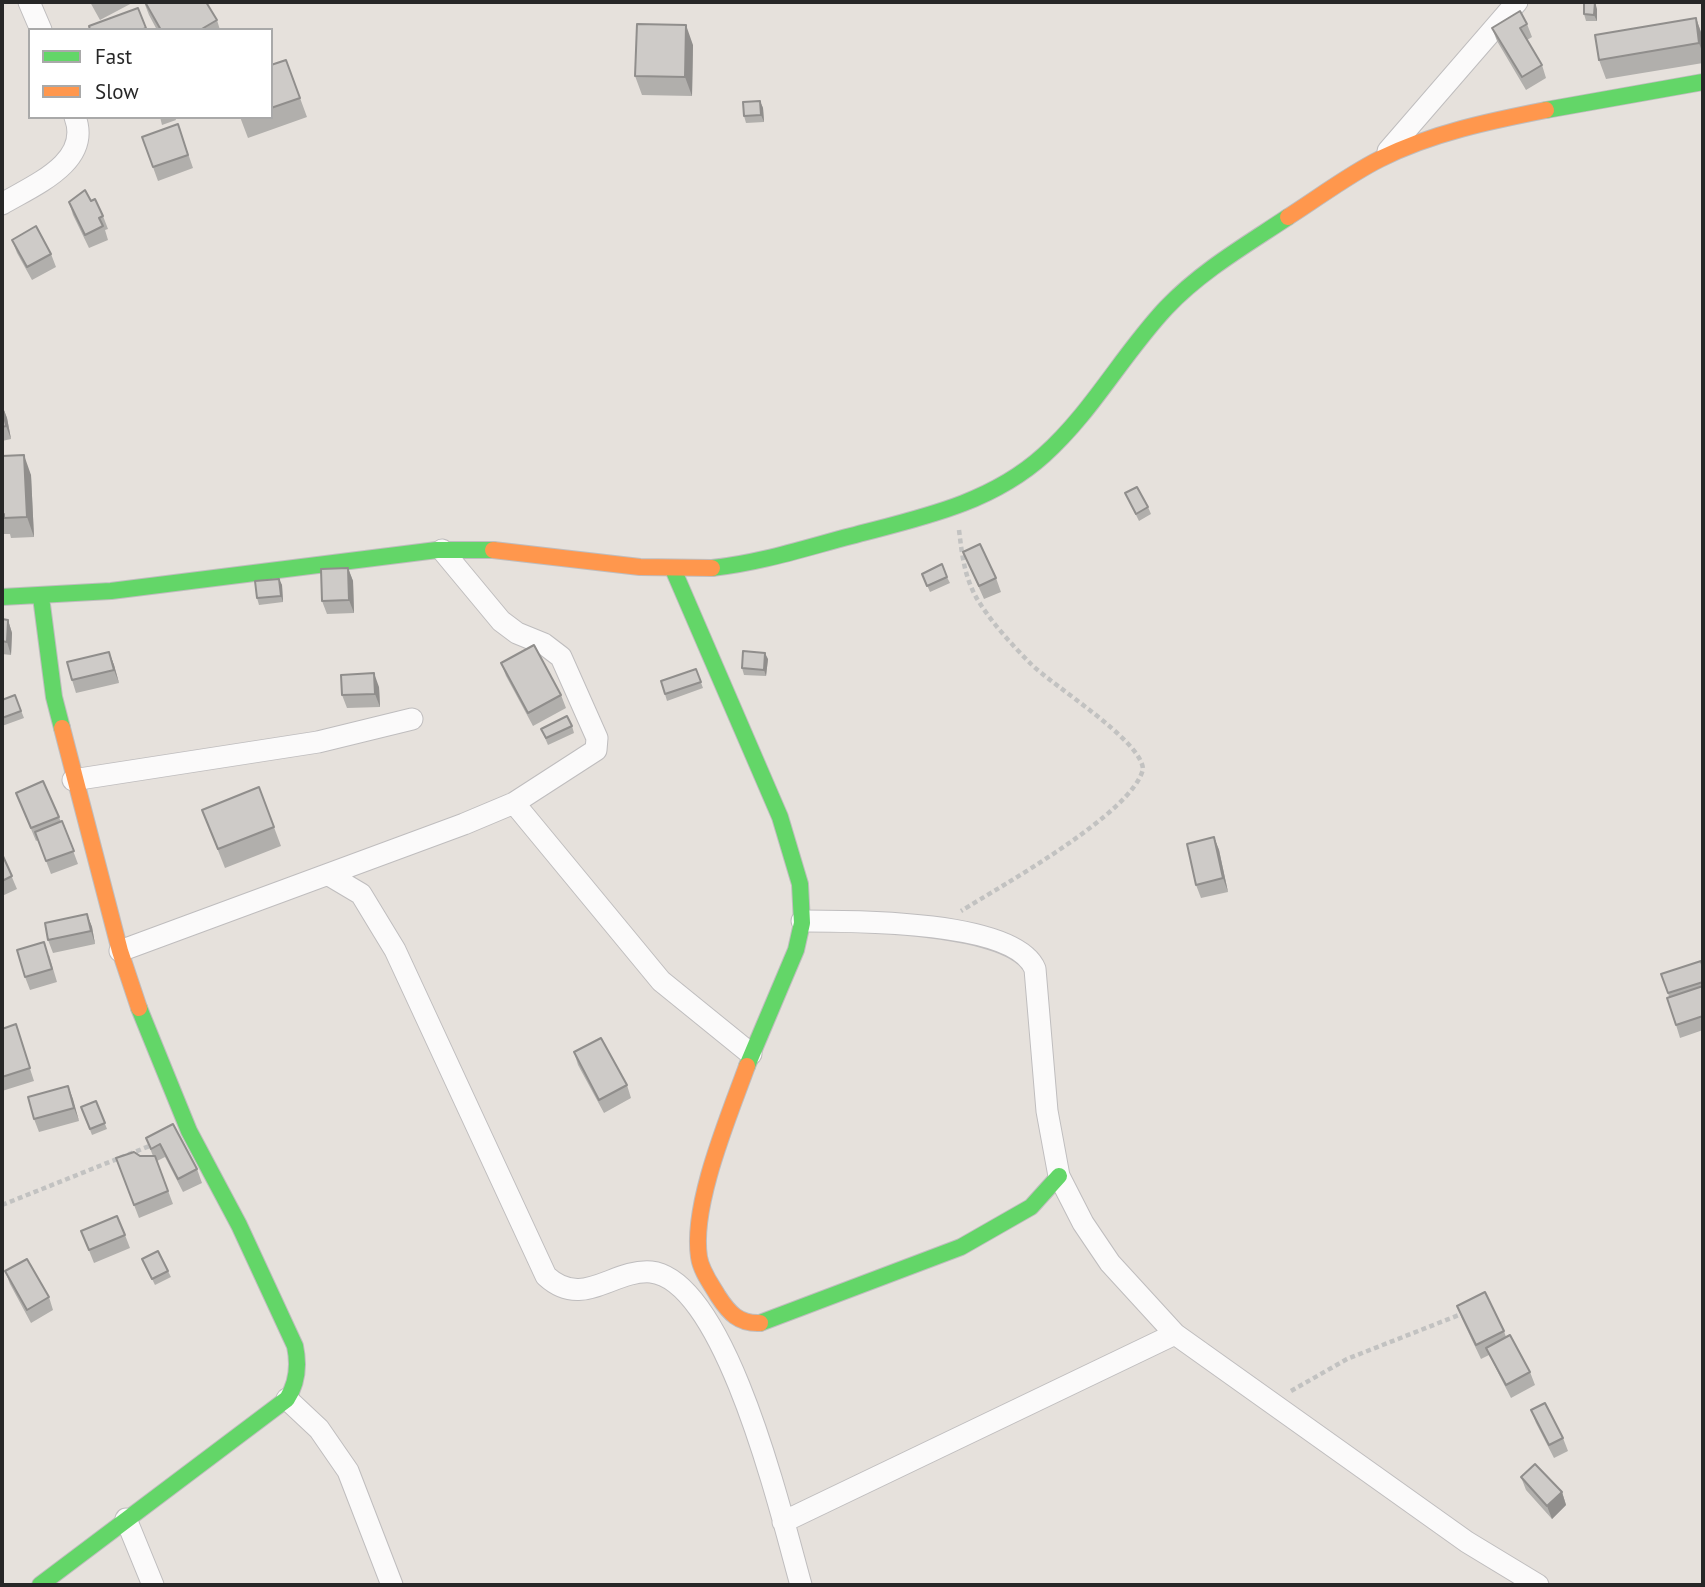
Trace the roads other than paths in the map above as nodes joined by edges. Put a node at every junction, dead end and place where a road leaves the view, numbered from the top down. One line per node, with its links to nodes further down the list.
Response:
1 (29, 2): 3 (street)
2 (1517, 2): 6 (street)
3 (40, 28)
4 (1703, 82): 6 (street)
5 (76, 119): 7 (street)
6 (1381, 159): 9 (street)
7 (2, 204)
8 (443, 550): 9 (street); 11 (street); 14 (street)
9 (673, 569): 16 (street)
10 (2, 597): 11 (street)
11 (41, 597): 13 (street)
12 (412, 719): 13 (street)
13 (73, 780): 17 (street)
14 (514, 803): 15 (street); 18 (street)
15 (329, 875): 17 (street); 23 (street)
16 (802, 921): 18 (street); 19 (street)
17 (120, 951): 21 (street)
18 (751, 1054): 19 (street)
19 (1059, 1176): 20 (street)
20 (1175, 1334): 23 (street); 28 (street)
21 (287, 1399): 22 (street); 26 (street)
22 (126, 1519): 24 (street); 25 (street)
23 (783, 1522): 27 (street)
24 (40, 1585)
25 (153, 1585)
26 (393, 1585)
27 (802, 1585)
28 (1538, 1585)

